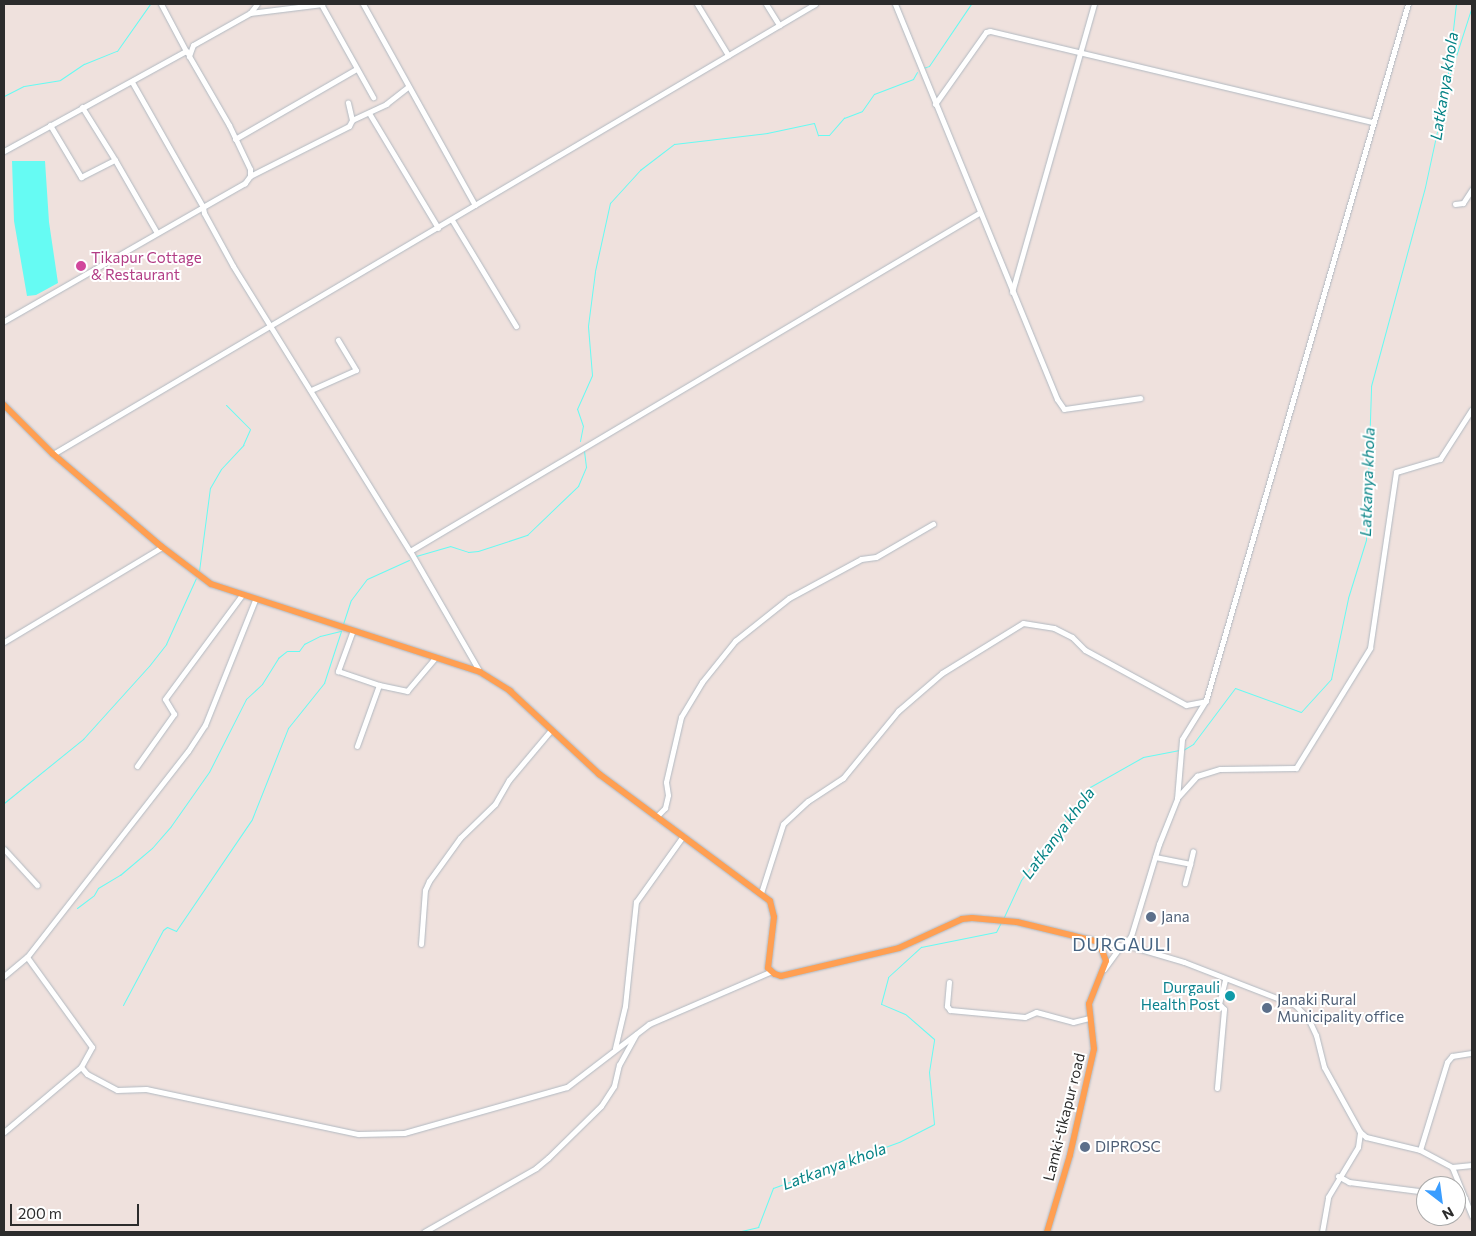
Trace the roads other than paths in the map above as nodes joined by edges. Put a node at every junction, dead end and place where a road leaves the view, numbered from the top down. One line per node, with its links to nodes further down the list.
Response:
1 (162, 4): 14 (street)
2 (258, 4): 11 (street)
3 (321, 4): 11 (street); 16 (street)
4 (363, 4): 18 (street)
5 (697, 4): 15 (street)
6 (766, 4): 12 (street)
7 (816, 4): 12 (street)
8 (895, 4): 21 (street)
9 (1094, 4): 13 (street)
10 (1408, 4): 25 (street)
11 (250, 13): 14 (street)
12 (779, 26): 15 (street)
13 (1080, 52): 21 (street); 25 (street); 39 (street)
14 (187, 53): 17 (street); 27 (street)
15 (728, 55): 33 (street)
16 (356, 69): 19 (street); 27 (street)
17 (132, 82): 22 (street); 34 (street)
18 (408, 87): 23 (street); 33 (street)
19 (373, 97)
20 (348, 102): 24 (street)
21 (935, 104): 35 (street)
22 (82, 107): 26 (street); 29 (street)
23 (369, 113): 24 (street); 37 (street)
24 (352, 120): 30 (street)
25 (1373, 122): 59 (street)
26 (50, 125): 28 (street); 29 (street)
27 (235, 138): 30 (street)
28 (4, 151)
29 (115, 160): 38 (street)
30 (250, 176): 34 (street)
31 (1472, 188): 32 (street)
32 (1455, 204)
33 (475, 205): 36 (street)
34 (203, 208): 38 (street); 42 (street)
35 (979, 213): 39 (street); 51 (street)
36 (452, 220): 37 (street); 41 (street)
37 (438, 228): 42 (street)
38 (157, 233): 40 (street)
39 (1012, 293): 45 (street)
40 (4, 320)
41 (516, 326)
42 (272, 328): 44 (street); 48 (street)
43 (338, 340): 44 (street)
44 (311, 390): 51 (street)
45 (1140, 398)
46 (4, 404): 48 (main road)
47 (1472, 409): 63 (street)
48 (53, 454): 50 (main road)
49 (933, 524): 64 (street)
50 (162, 547): 52 (main road); 55 (street)
51 (410, 551): 57 (street)
52 (242, 595): 53 (main road); 62 (street)
53 (255, 600): 54 (main road); 76 (street)
54 (353, 630): 56 (main road); 58 (street)
55 (4, 642)
56 (435, 658): 57 (main road); 58 (street)
57 (480, 672): 60 (main road)
58 (379, 685): 61 (street)
59 (1206, 700): 63 (street); 72 (street)
60 (551, 730): 64 (main road); 74 (street)
61 (358, 746)
62 (138, 766)
63 (1176, 799): 68 (street)
64 (656, 817): 65 (main road)
65 (684, 836): 72 (main road); 84 (street)
66 (4, 849): 71 (street)
67 (1193, 850): 69 (street)
68 (1155, 857): 69 (street); 75 (street)
69 (1190, 864): 70 (street)
70 (1185, 883)
71 (37, 885)
72 (761, 893): 78 (main road)
73 (1099, 942): 75 (street); 77 (main road, Lamki-tikapur road); 78 (main road)
74 (421, 944)
75 (1122, 946): 77 (street); 80 (street)
76 (27, 956): 79 (street); 86 (street)
77 (1104, 969): 82 (main road, Lamki-tikapur road)
78 (770, 972): 83 (street)
79 (4, 976)
80 (1225, 980): 87 (street); 89 (street)
81 (949, 982): 82 (street)
82 (1089, 1018): 99 (main road, Lamki-tikapur road)
83 (636, 1034): 84 (street); 98 (street)
84 (615, 1049): 86 (street)
85 (1472, 1053): 90 (street)
86 (81, 1067): 88 (street)
87 (1216, 1088)
88 (4, 1132)
89 (1360, 1132): 90 (street); 93 (street)
90 (1420, 1150): 92 (street)
91 (1472, 1166): 92 (street)
92 (1452, 1167): 94 (street)
93 (1338, 1176): 95 (street); 100 (street)
94 (1456, 1176)
95 (1416, 1191)
96 (1466, 1201): 97 (street)
97 (1472, 1216)
98 (424, 1232)
99 (1047, 1232)
100 (1322, 1232)

